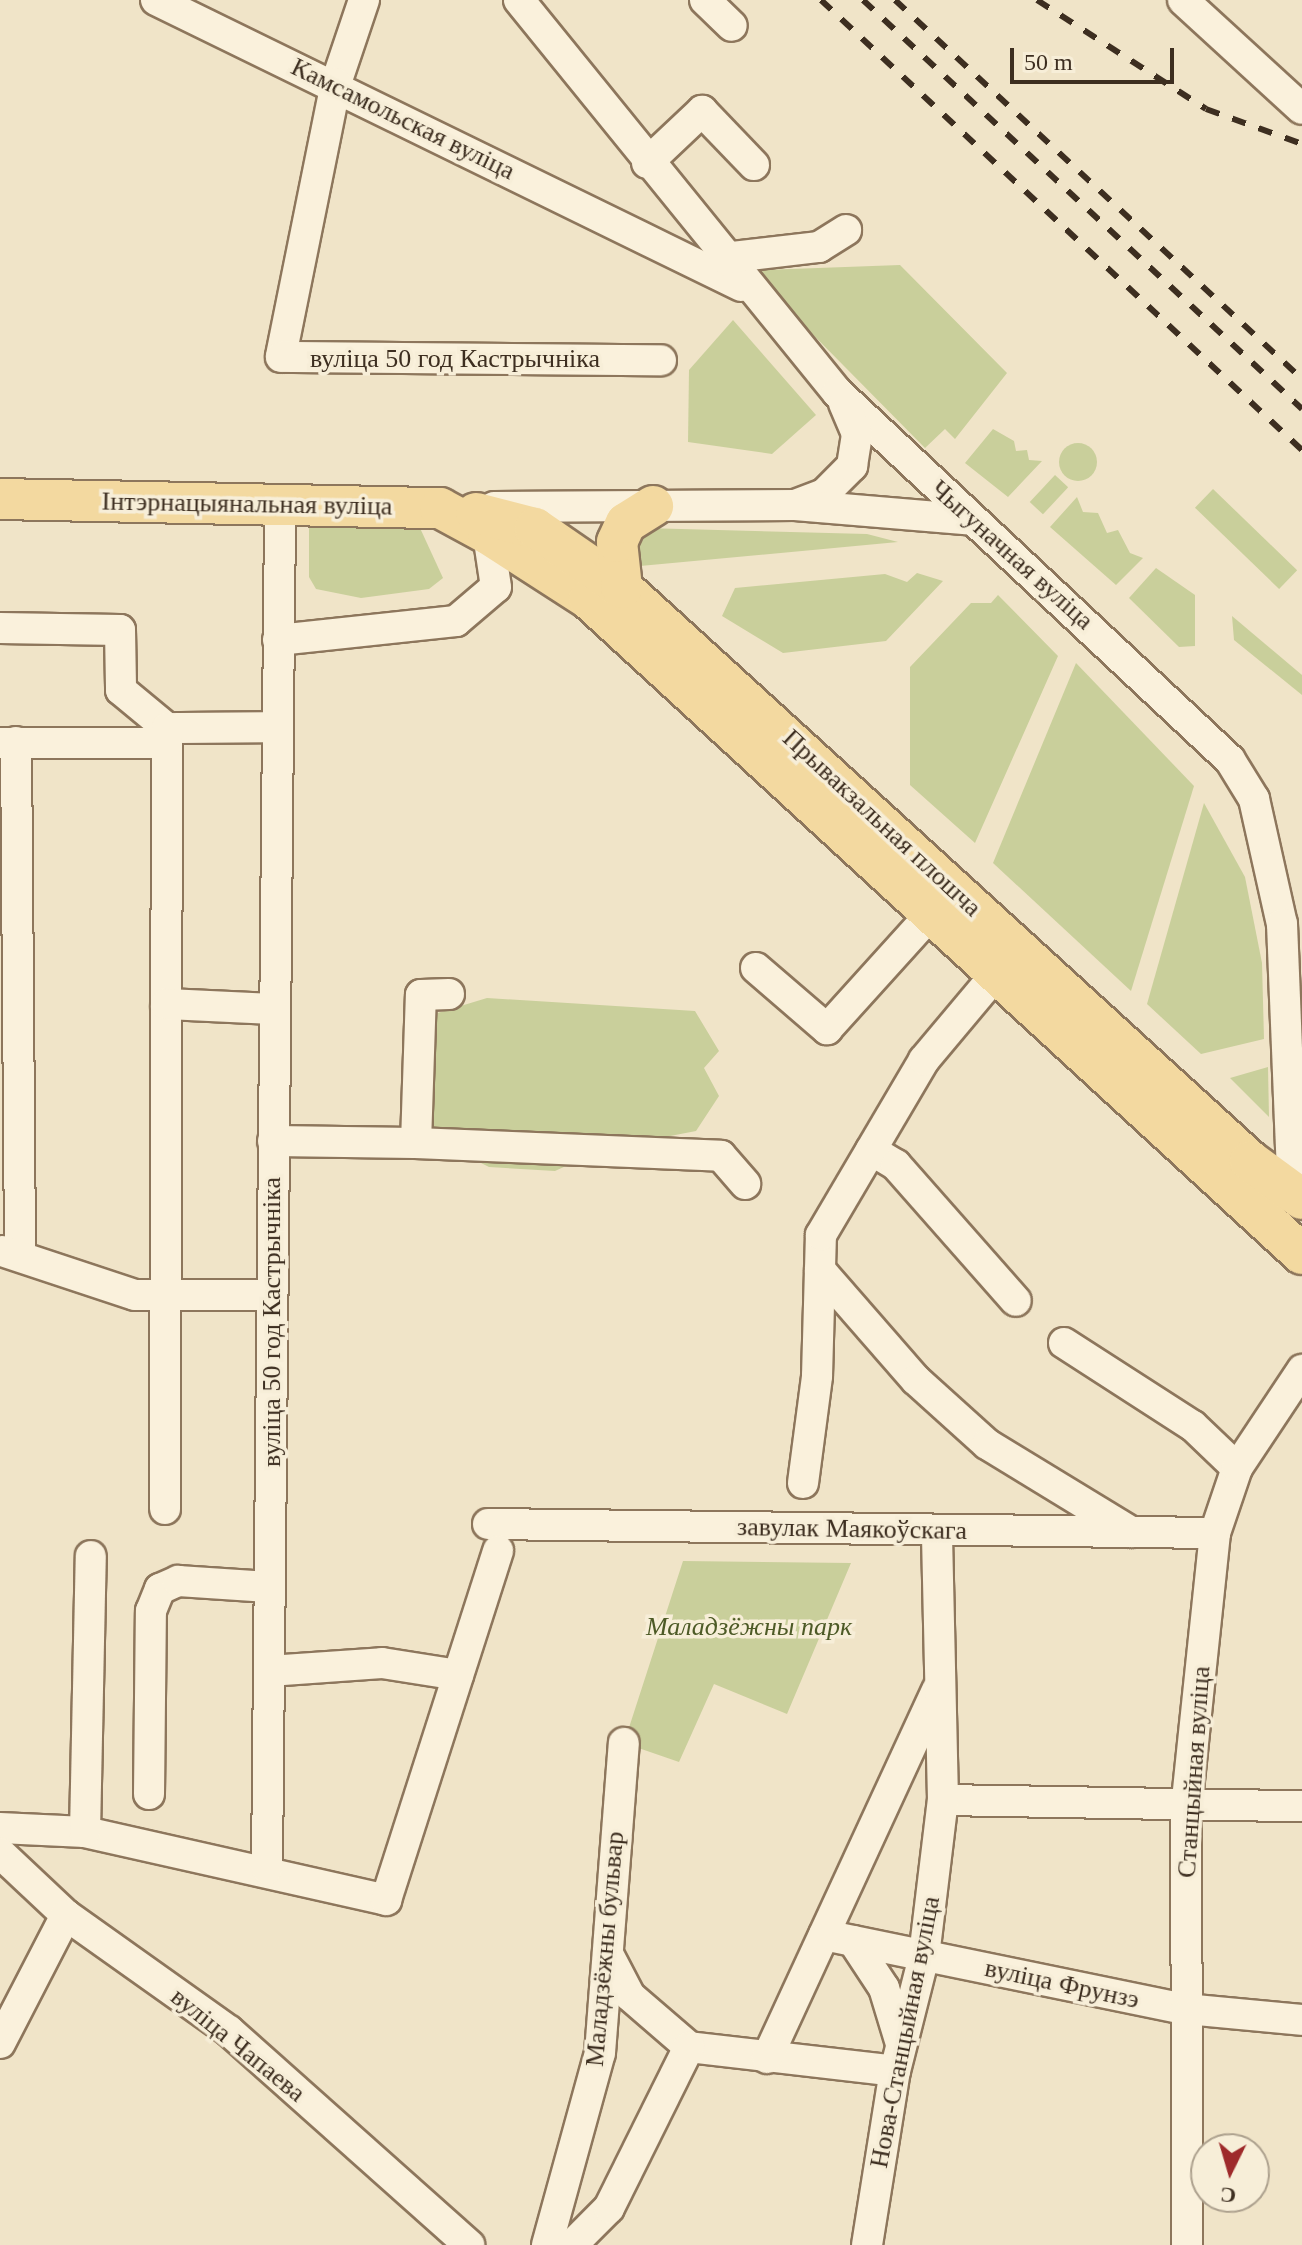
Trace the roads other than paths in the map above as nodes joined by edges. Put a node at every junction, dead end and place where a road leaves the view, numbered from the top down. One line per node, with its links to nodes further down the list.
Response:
1 (156, 0): 7 (street, Камсамольская вуліца)
2 (364, 0): 7 (street, вуліца 50 год Кастрычніка)
3 (519, 0): 9 (street, Чыгуначная вуліца)
4 (705, 0): 6 (street)
5 (1183, 0): 8 (street)
6 (732, 26)
7 (336, 83): 13 (street, Камсамольская вуліца); 16 (street, вуліца 50 год Кастрычніка)
8 (1302, 109)
9 (647, 163): 10 (street); 11 (street, Чыгуначная вуліца)
10 (754, 165)
11 (680, 204): 13 (street); 14 (street, Чыгуначная вуліца)
12 (846, 230): 14 (street)
13 (648, 242): 15 (street, Камсамольская вуліца)
14 (724, 258): 15 (street, Чыгуначная вуліца)
15 (750, 291): 17 (street, Чыгуначная вуліца)
16 (661, 360)
17 (837, 392): 20 (street); 23 (street, Чыгуначная вуліца)
18 (0, 499): 19 (main road, Інтэрнацыянальная вуліца)
19 (280, 504): 22 (main road, Інтэрнацыянальная вуліца); 27 (street, вуліца 50 год Кастрычніка)
20 (795, 505): 21 (street); 23 (street)
21 (653, 506): 22 (street); 25 (main road)
22 (440, 508): 24 (main road, Інтэрнацыянальная вуліца); 25 (main road, Прывакзальная плошча)
23 (972, 520): 42 (street, Чыгуначная вуліца)
24 (488, 534): 27 (street); 31 (main road, Прывакзальная плошча)
25 (622, 588): 42 (main road, Прывакзальная плошча)
26 (0, 628): 29 (street)
27 (278, 640): 28 (street, вуліца 50 год Кастрычніка)
28 (277, 727): 29 (street); 36 (street, вуліца 50 год Кастрычніка)
29 (167, 736): 30 (street); 35 (street)
30 (8, 742): 43 (street)
31 (931, 914): 32 (street); 33 (main road, Прывакзальная плошча)
32 (756, 968)
33 (997, 973): 39 (street); 41 (main road, Прывакзальная плошча)
34 (449, 994): 38 (street)
35 (166, 1004): 36 (street); 46 (street)
36 (274, 1009): 37 (street, вуліца 50 год Кастрычніка)
37 (273, 1141): 38 (street); 47 (street, вуліца 50 год Кастрычніка)
38 (416, 1143): 40 (street)
39 (871, 1150): 45 (street); 48 (street)
40 (745, 1184)
41 (1234, 1191): 42 (main road); 44 (main road)
42 (1299, 1207)
43 (10, 1252): 46 (street)
44 (1302, 1254)
45 (820, 1270): 52 (street); 55 (street)
46 (167, 1294): 47 (street); 53 (street)
47 (272, 1295): 58 (street, вуліца 50 год Кастрычніка)
48 (1016, 1301)
49 (1064, 1343): 51 (street)
50 (1302, 1370): 51 (street, Станцыйная вуліца)
51 (1237, 1468): 56 (street, Станцыйная вуліца)
52 (803, 1483)
53 (165, 1509)
54 (937, 1530): 55 (street, завулак Маякоўскага); 60 (street, завулак Маякоўскага); 61 (street, Нова-Станцыйная вуліца)
55 (1131, 1532): 56 (street, завулак Маякоўскага)
56 (1215, 1533): 66 (street, Станцыйная вуліца)
57 (91, 1556): 68 (street)
58 (269, 1587): 59 (street, вуліца 50 год Кастрычніка); 63 (street)
59 (269, 1671): 60 (street); 70 (street, вуліца 50 год Кастрычніка)
60 (458, 1675): 70 (street)
61 (940, 1682): 64 (street, Нова-Станцыйная вуліца); 72 (street)
62 (624, 1743): 74 (street, Маладзёжны бульвар)
63 (149, 1794)
64 (943, 1800): 66 (street); 75 (street, Нова-Станцыйная вуліца)
65 (1302, 1806): 66 (street)
66 (1186, 1809): 76 (street, Станцыйная вуліца)
67 (0, 1828): 68 (street)
68 (85, 1832): 70 (street)
69 (0, 1853): 71 (street, вуліца Чапаева)
70 (267, 1869)
71 (66, 1915): 78 (street); 82 (street, вуліца Чапаева)
72 (824, 1935): 73 (street, вуліца Фрунзэ); 80 (street)
73 (853, 1941): 75 (street, вуліца Фрунзэ); 81 (street)
74 (608, 1954): 79 (street); 83 (street, Маладзёжны бульвар)
75 (924, 1956): 76 (street, вуліца Фрунзэ); 81 (street, Нова-Станцыйная вуліца)
76 (1186, 2009): 77 (street, вуліца Фрунзэ); 86 (street, Станцыйная вуліца)
77 (1302, 2020)
78 (0, 2043)
79 (689, 2047): 80 (street); 84 (street)
80 (767, 2058): 81 (street)
81 (898, 2058): 85 (street, Нова-Станцыйная вуліца)
82 (469, 2245)
83 (547, 2245)
84 (572, 2245)
85 (867, 2245)
86 (1187, 2245)

